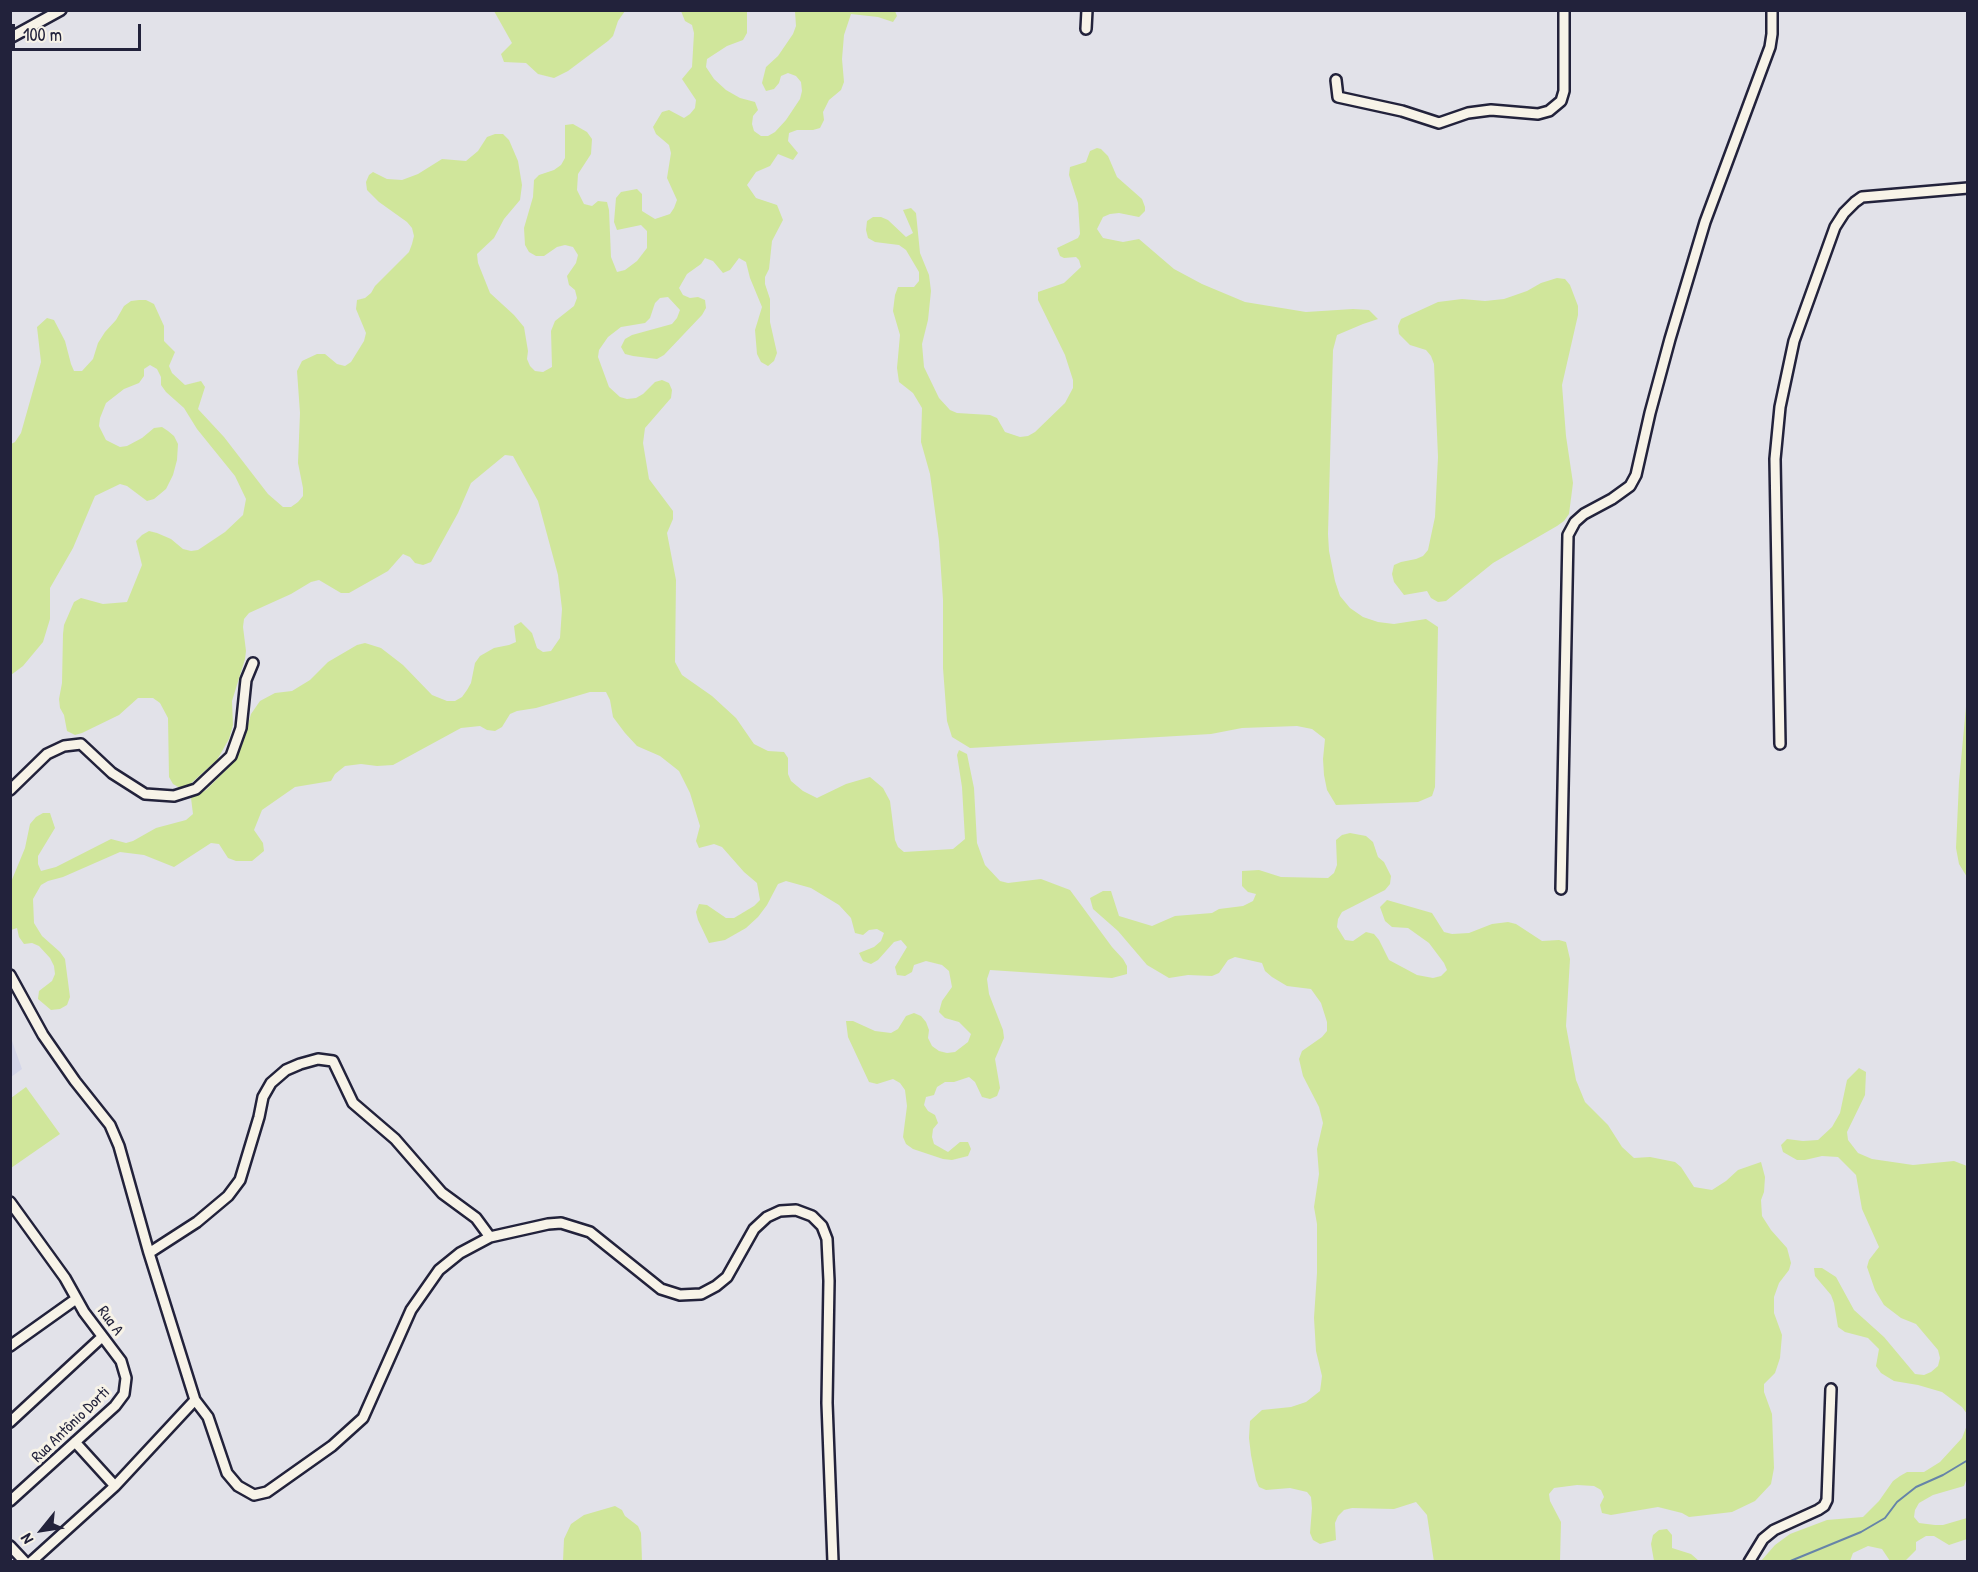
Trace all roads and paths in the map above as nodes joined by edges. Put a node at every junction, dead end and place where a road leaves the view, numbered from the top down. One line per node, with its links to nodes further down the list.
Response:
1 (61, 10): 6 (street)
2 (1087, 10): 5 (street)
3 (1564, 10): 7 (street)
4 (1772, 10): 12 (street)
5 (1086, 29)
6 (10, 38)
7 (1336, 80)
8 (1968, 188): 10 (street)
9 (253, 663): 11 (street)
10 (1780, 744)
11 (10, 790)
12 (1561, 889)
13 (10, 975): 16 (street)
14 (11, 1204): 17 (street, Rua A)
15 (490, 1237): 16 (street); 22 (street); 30 (street)
16 (149, 1253): 22 (street)
17 (76, 1299): 18 (street, Rua A); 19 (street)
18 (102, 1338): 21 (street, Rua A); 23 (street)
19 (10, 1346)
20 (1831, 1389): 31 (street)
21 (124, 1394): 24 (street, Rua Antônio Dorti)
22 (195, 1400): 25 (street)
23 (10, 1422)
24 (75, 1442): 25 (street); 26 (street, Rua Antônio Dorti)
25 (115, 1486): 29 (street)
26 (10, 1502)
27 (10, 1546): 28 (street)
28 (25, 1562)
29 (31, 1562)
30 (833, 1562)
31 (1749, 1562)

